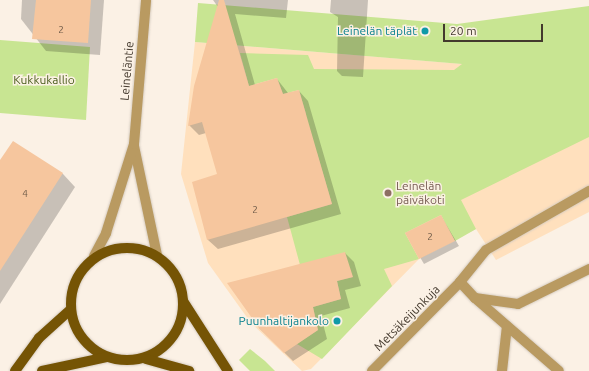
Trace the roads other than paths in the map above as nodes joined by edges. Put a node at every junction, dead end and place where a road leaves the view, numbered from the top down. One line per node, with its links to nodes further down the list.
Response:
1 (146, 0): 2 (street, Leineläntie)
2 (134, 144): 4 (street, Leineläntie); 5 (street, Leineläntie)
3 (589, 191): 7 (street, Metsäkeijunkuja)
4 (158, 255): 5 (main road); 9 (main road)
5 (94, 256): 10 (main road)
6 (589, 269): 8 (street)
7 (460, 282): 8 (street); 18 (street, Metsäkeijunkuja)
8 (475, 298): 11 (street)
9 (183, 301): 13 (main road); 17 (main road)
10 (70, 310): 12 (main road); 14 (main road)
11 (507, 326): 19 (street); 20 (street)
12 (107, 356): 13 (main road); 15 (main road)
13 (146, 358): 16 (main road)
14 (15, 371)
15 (42, 371)
16 (190, 371)
17 (228, 371)
18 (372, 371)
19 (502, 371)
20 (560, 371)

